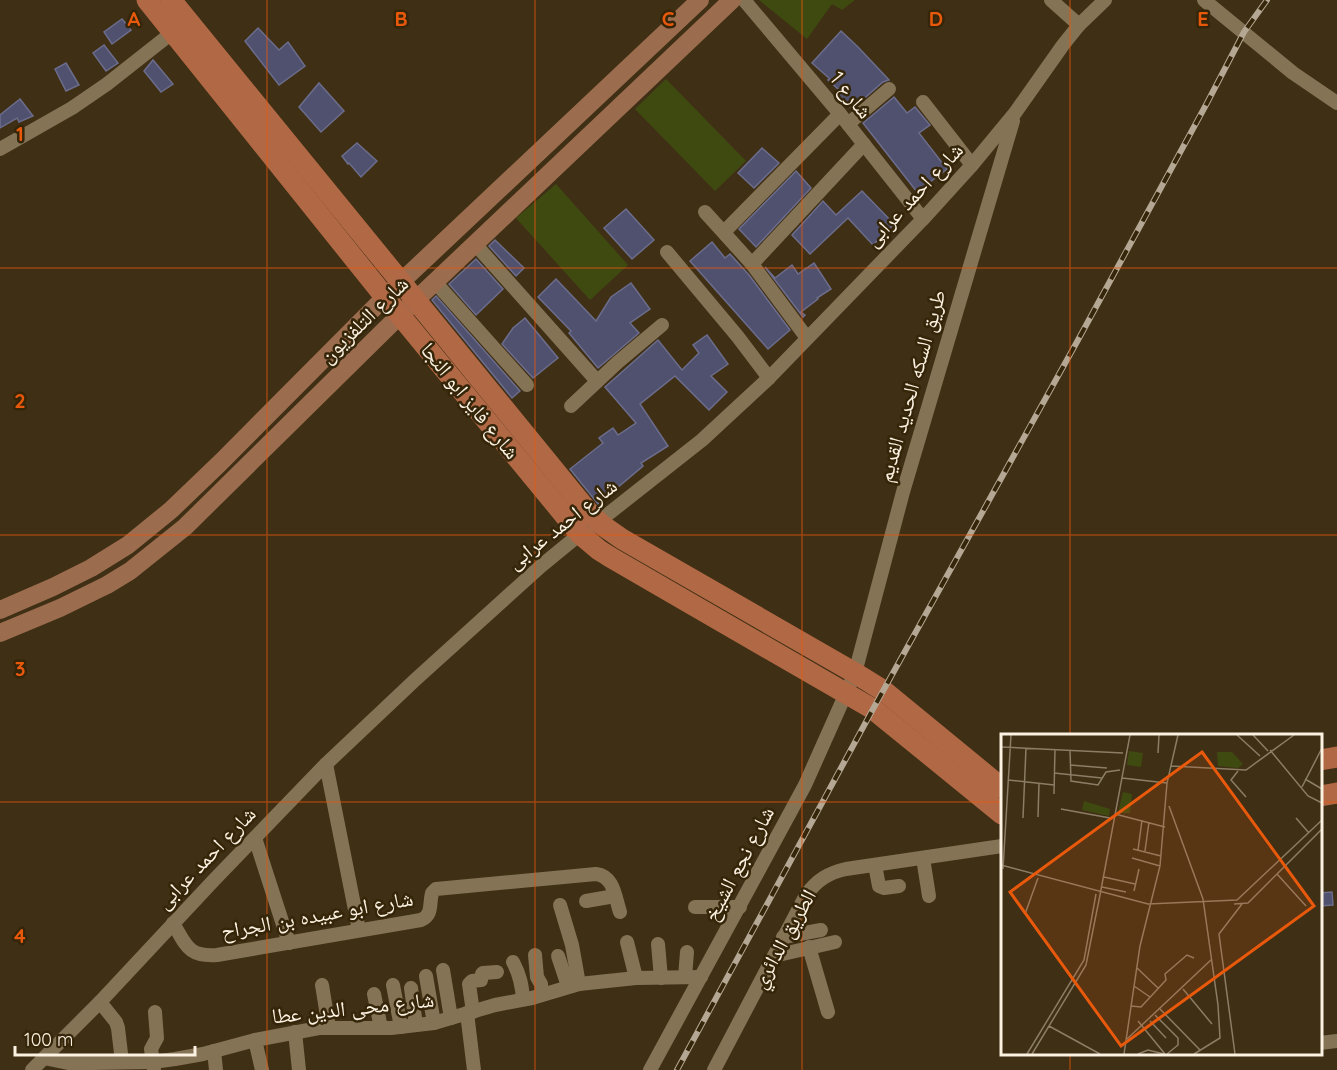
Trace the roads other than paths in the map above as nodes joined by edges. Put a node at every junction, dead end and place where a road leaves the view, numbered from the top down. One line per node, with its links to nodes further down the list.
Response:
1 (147, 0): 10 (main road, شارع فايز ابو النجا)
2 (171, 0): 25 (main road, شارع فايز ابو النجا)
3 (700, 0): 25 (street, شارع التلفزيون)
4 (732, 0): 22 (street, شارع التلفزيون)
5 (744, 0): 15 (street, شارع 1)
6 (1052, 0): 9 (street)
7 (1105, 0): 9 (street, شارع احمد عرابى)
8 (1204, 0): 13 (street)
9 (1079, 25): 14 (street, شارع احمد عرابى)
10 (173, 32): 17 (street); 27 (main road, شارع فايز ابو النجا)
11 (889, 88): 15 (street)
12 (923, 102): 18 (street)
13 (1337, 103)
14 (1015, 113): 18 (street, شارع احمد عرابى); 40 (street, طريق السكه الحديد القديم)
15 (844, 119): 16 (street, شارع 1); 21 (street)
16 (864, 144): 20 (street, شارع 1); 24 (street)
17 (0, 149)
18 (972, 165): 20 (street, شارع احمد عرابى)
19 (705, 212): 21 (street)
20 (923, 219): 31 (street, شارع احمد عرابى)
21 (724, 232): 24 (street)
22 (475, 244): 26 (street, شارع التلفزيون); 33 (street)
23 (667, 252): 32 (street)
24 (752, 264): 31 (street)
25 (402, 282): 27 (street, شارع التلفزيون); 28 (main road, شارع فايز ابو النجا)
26 (435, 282): 28 (street, شارع التلفزيون); 34 (street)
27 (385, 297): 29 (main road, شارع فايز ابو النجا); 38 (street, شارع التلفزيون)
28 (416, 300): 29 (street, شارع التلفزيون); 36 (main road, شارع فايز ابو النجا)
29 (400, 315): 37 (main road, شارع فايز ابو النجا); 39 (street, شارع التلفزيون)
30 (662, 325): 33 (street)
31 (807, 338): 32 (street, شارع احمد عرابى)
32 (769, 378): 36 (street, شارع احمد عرابى)
33 (597, 381): 35 (street)
34 (527, 385)
35 (571, 406)
36 (598, 522): 37 (street, شارع احمد عرابى); 40 (main road, شارع فايز ابو النجا)
37 (580, 534): 41 (main road, شارع فايز ابو النجا); 45 (street, شارع احمد عرابى)
38 (0, 610)
39 (0, 633)
40 (855, 673): 41 (street, شارع نجع الشيخ); 42 (main road, شارع فايز ابو النجا)
41 (846, 693): 42 (main road, شارع فايز ابو النجا); 59 (street, شارع نجع الشيخ)
42 (878, 700): 46 (main road); 49 (main road)
43 (1337, 757): 44 (main road)
44 (1322, 760)
45 (326, 764): 50 (street, شارع احمد عرابى); 63 (street)
46 (1001, 787)
47 (1337, 793): 48 (main road)
48 (1322, 796)
49 (1001, 813)
50 (255, 838): 62 (street, شارع احمد عرابى); 68 (street)
51 (1001, 846): 52 (street, الطريق الدائري)
52 (923, 858): 53 (street, الطريق الدائري); 56 (street)
53 (874, 865): 54 (street); 65 (street, الطريق الدائري)
54 (899, 886)
55 (615, 896): 57 (street); 60 (street, شارع ابو عبيده بن الجراح); 63 (street, شارع ابو عبيده بن الجراح)
56 (929, 896)
57 (586, 901)
58 (695, 907): 59 (street)
59 (740, 907): 81 (street, شارع نجع الشيخ)
60 (620, 912)
61 (559, 914): 87 (street)
62 (173, 923): 68 (street, شارع ابو عبيده بن الجراح); 92 (street, شارع احمد عرابى)
63 (359, 930): 68 (street, شارع ابو عبيده بن الجراح)
64 (821, 930): 65 (street)
65 (783, 937): 74 (street, الطريق الدائري)
66 (627, 942): 82 (street)
67 (835, 942): 70 (street)
68 (289, 943)
69 (658, 944): 83 (street)
70 (809, 947): 74 (street); 95 (street)
71 (687, 952): 80 (street)
72 (535, 955): 90 (street)
73 (558, 956): 87 (street)
74 (774, 956): 118 (street, الطريق الدائري)
75 (513, 962): 91 (street)
76 (467, 968): 84 (street)
77 (443, 970): 96 (street)
78 (497, 972): 84 (street)
79 (426, 976): 97 (street)
80 (685, 977): 81 (street, شارع محى الدين عطا); 83 (street, شارع محى الدين عطا)
81 (701, 977): 117 (street, شارع نجع الشيخ)
82 (636, 978): 83 (street, شارع محى الدين عطا); 87 (street, شارع محى الدين عطا)
83 (661, 978)
84 (470, 982): 94 (street)
85 (322, 984): 100 (street)
86 (393, 985): 99 (street)
87 (574, 985): 90 (street, شارع محى الدين عطا)
88 (411, 988): 98 (street)
89 (374, 994): 101 (street)
90 (542, 994): 91 (street, شارع محى الدين عطا)
91 (523, 999): 94 (street, شارع محى الدين عطا)
92 (100, 1002): 107 (street, شارع احمد عرابى); 108 (street)
93 (155, 1012): 111 (street)
94 (470, 1012): 96 (street, شارع محى الدين عطا); 116 (street)
95 (828, 1012)
96 (451, 1018): 97 (street, شارع محى الدين عطا)
97 (434, 1023): 98 (street, شارع محى الدين عطا)
98 (416, 1025): 99 (street, شارع محى الدين عطا)
99 (401, 1027): 101 (street, شارع محى الدين عطا)
100 (329, 1028): 101 (street, شارع محى الدين عطا); 102 (street, شارع محى الدين عطا)
101 (381, 1028)
102 (295, 1032): 103 (street, شارع محى الدين عطا); 115 (street)
103 (255, 1040): 106 (street, شارع محى الدين عطا); 114 (street)
104 (1337, 1041): 105 (street)
105 (1322, 1043)
106 (214, 1051): 111 (street, شارع محى الدين عطا); 113 (street)
107 (44, 1058): 109 (street, شارع محى الدين عطا); 112 (street, شارع احمد عرابى)
108 (122, 1062): 110 (street, شارع محى الدين عطا); 111 (street, شارع محى الدين عطا)
109 (68, 1066): 110 (street, شارع محى الدين عطا)
110 (103, 1066)
111 (153, 1066)
112 (32, 1070)
113 (216, 1070)
114 (262, 1070)
115 (299, 1070)
116 (474, 1070)
117 (650, 1070)
118 (714, 1070)

